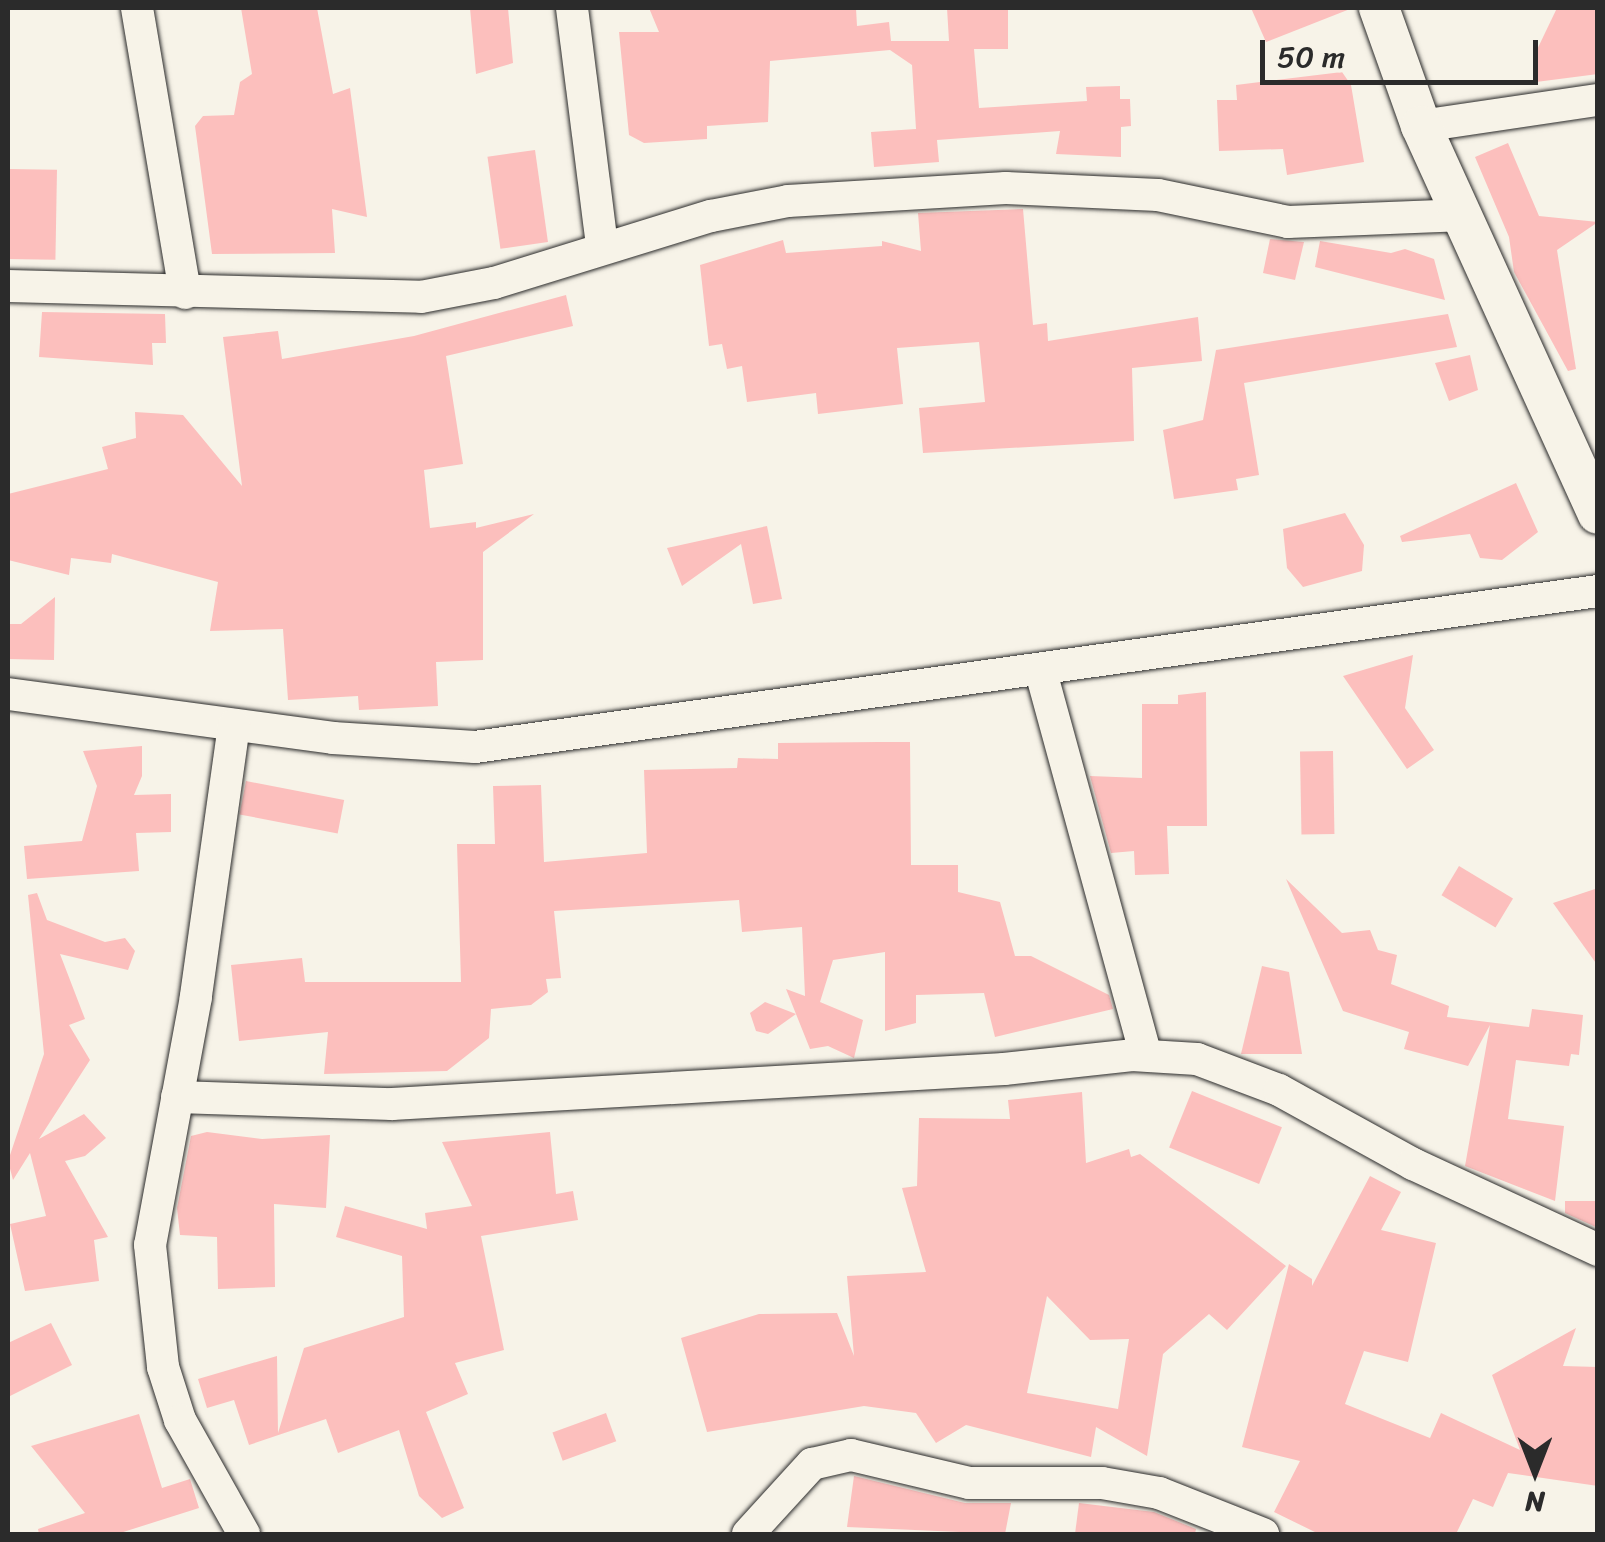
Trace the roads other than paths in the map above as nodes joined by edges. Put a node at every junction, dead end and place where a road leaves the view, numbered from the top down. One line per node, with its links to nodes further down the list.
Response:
1 (137, 8): 9 (street)
2 (572, 8): 7 (street)
3 (1379, 8): 5 (street)
4 (1598, 100): 5 (street)
5 (1421, 126): 6 (street)
6 (1465, 215): 7 (street); 10 (street)
7 (602, 247): 9 (street)
8 (8, 286): 9 (street)
9 (185, 292)
10 (1598, 514)
11 (1598, 591): 12 (street)
12 (1041, 672): 14 (street); 15 (street)
13 (8, 694): 14 (street)
14 (234, 725): 16 (street)
15 (1146, 1055): 16 (street); 17 (street)
16 (177, 1096): 18 (street)
17 (1598, 1250)
18 (244, 1534)
19 (748, 1534): 20 (street)
20 (1263, 1534)

